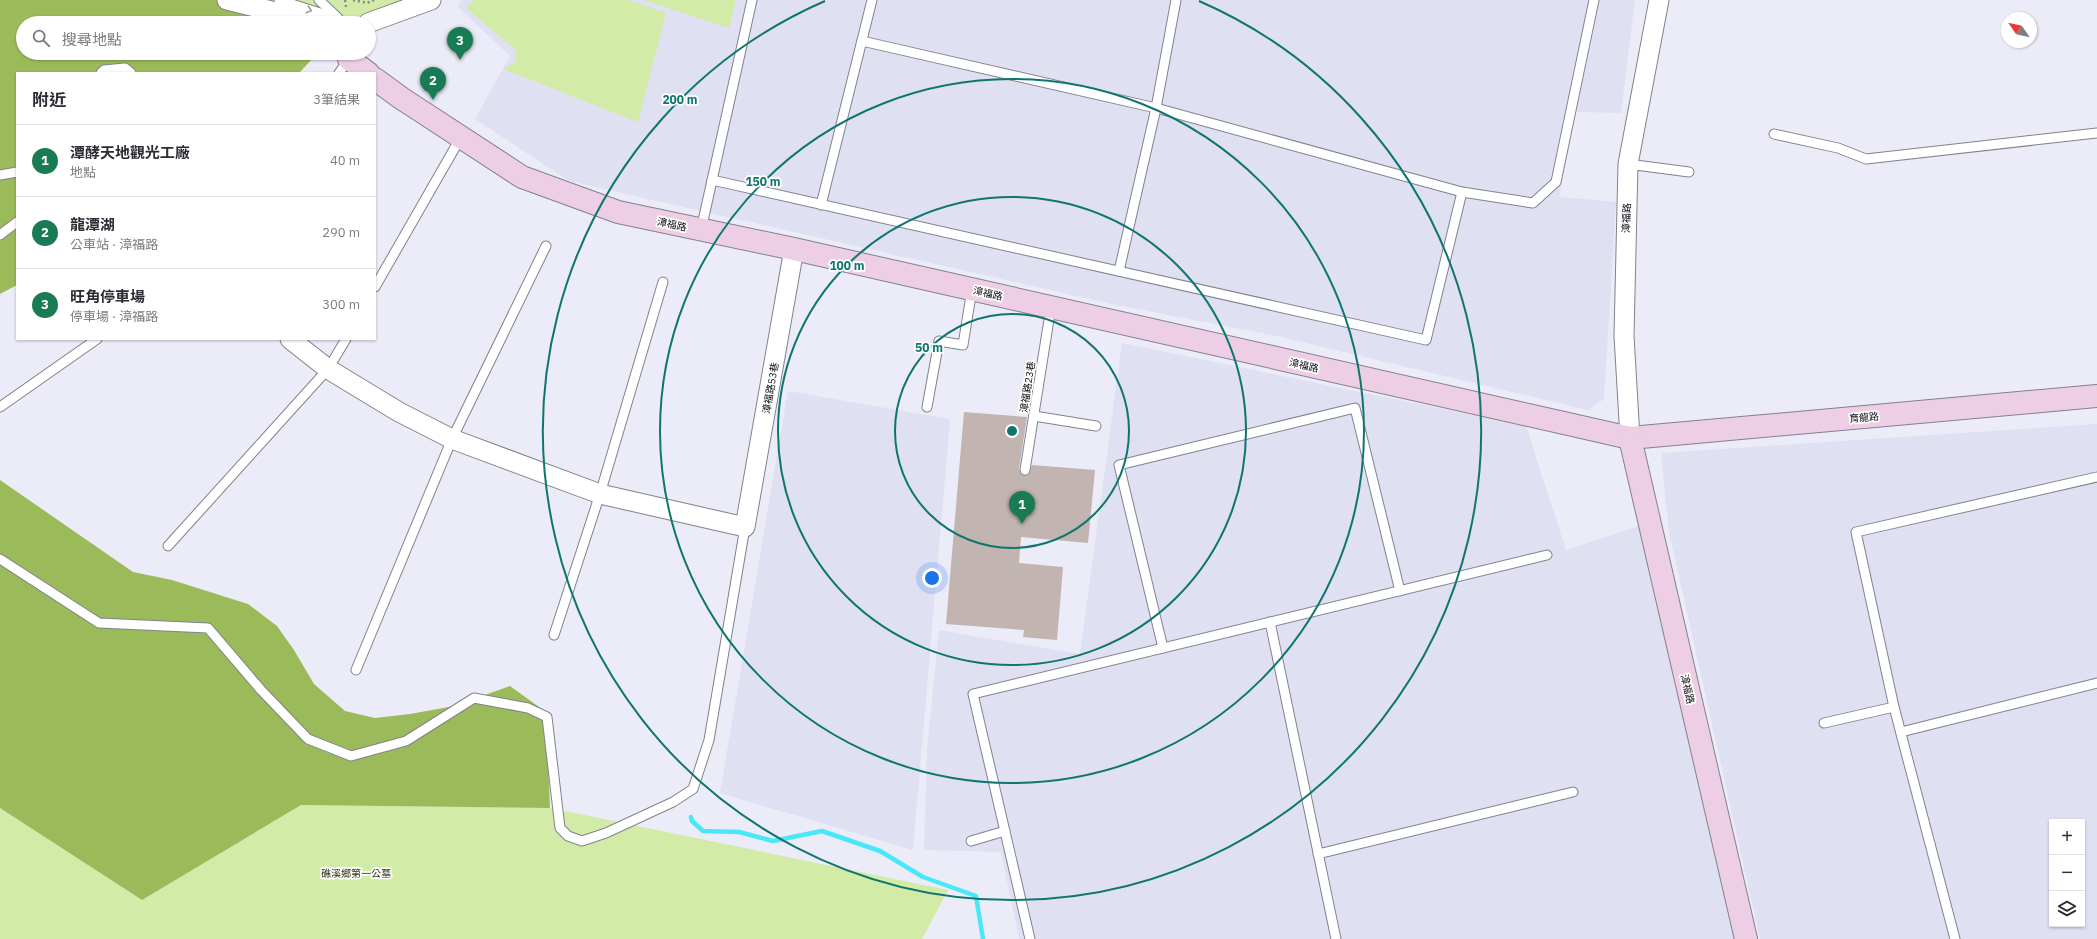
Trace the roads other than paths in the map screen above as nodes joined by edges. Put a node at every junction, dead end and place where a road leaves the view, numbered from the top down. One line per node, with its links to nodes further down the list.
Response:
1 (227, 0): 10 (street)
2 (279, 0): 11 (lane, one-way to 11)
3 (319, 0): 12 (lane)
4 (430, 0): 13 (street)
5 (752, 0): 28 (lane)
6 (872, 0): 14 (lane)
7 (1176, 0): 20 (lane)
8 (1594, 0): 29 (lane)
9 (1659, 0): 24 (street, 漳福路)
10 (292, 16)
11 (326, 16)
12 (336, 16)
13 (376, 20)
14 (862, 40): 20 (lane); 30 (lane)
15 (346, 62): 18 (street)
16 (103, 72): 17 (lane)
17 (130, 72)
18 (366, 72)
19 (376, 79): 23 (street, 漳福路)
20 (1156, 108): 29 (lane); 36 (lane)
21 (2097, 133): 22 (lane)
22 (1774, 134)
23 (461, 137): 32 (street, 漳福路); 38 (lane)
24 (1628, 164): 26 (lane); 50 (street, 漳福路)
25 (16, 172): 27 (lane)
26 (1689, 172)
27 (0, 175)
28 (712, 180): 30 (lane); 32 (lane)
29 (1462, 192): 36 (lane)
30 (821, 205): 36 (lane)
31 (16, 223): 33 (lane)
32 (701, 230): 35 (street, 漳福路)
33 (0, 235)
34 (546, 246): 51 (lane)
35 (794, 249): 39 (street, 漳福路); 55 (street, 漳福路53巷)
36 (1119, 271)
37 (663, 282): 54 (lane)
38 (376, 286)
39 (972, 289): 40 (street, 漳福路); 46 (lane)
40 (1051, 307): 48 (lane, 漳福路23巷); 50 (street, 漳福路)
41 (96, 340): 47 (lane)
42 (291, 340): 44 (street)
43 (345, 340): 44 (lane)
44 (328, 369): 51 (street); 56 (lane)
45 (2097, 396): 50 (street, 育龍路)
46 (927, 407)
47 (0, 408)
48 (1034, 416): 49 (lane); 52 (lane, 漳福路23巷)
49 (1096, 426)
50 (1630, 438): 74 (street, 漳福路)
51 (452, 439): 54 (street); 63 (lane)
52 (1025, 470)
53 (2097, 477): 65 (lane)
54 (600, 494): 55 (street); 61 (lane)
55 (745, 527): 58 (lane)
56 (168, 546)
57 (1547, 555): 59 (lane)
58 (0, 559)
59 (1400, 590): 60 (lane); 62 (lane)
60 (1270, 622): 62 (lane); 71 (lane)
61 (554, 635)
62 (1163, 648): 69 (lane)
63 (356, 670)
64 (2097, 683): 67 (lane)
65 (1894, 707): 66 (lane); 67 (lane)
66 (1824, 723)
67 (1901, 732): 75 (lane)
68 (1573, 792): 71 (lane)
69 (1005, 831): 70 (lane); 72 (lane)
70 (970, 841)
71 (1318, 854): 73 (lane)
72 (1030, 939)
73 (1336, 939)
74 (1746, 939)
75 (1955, 939)

